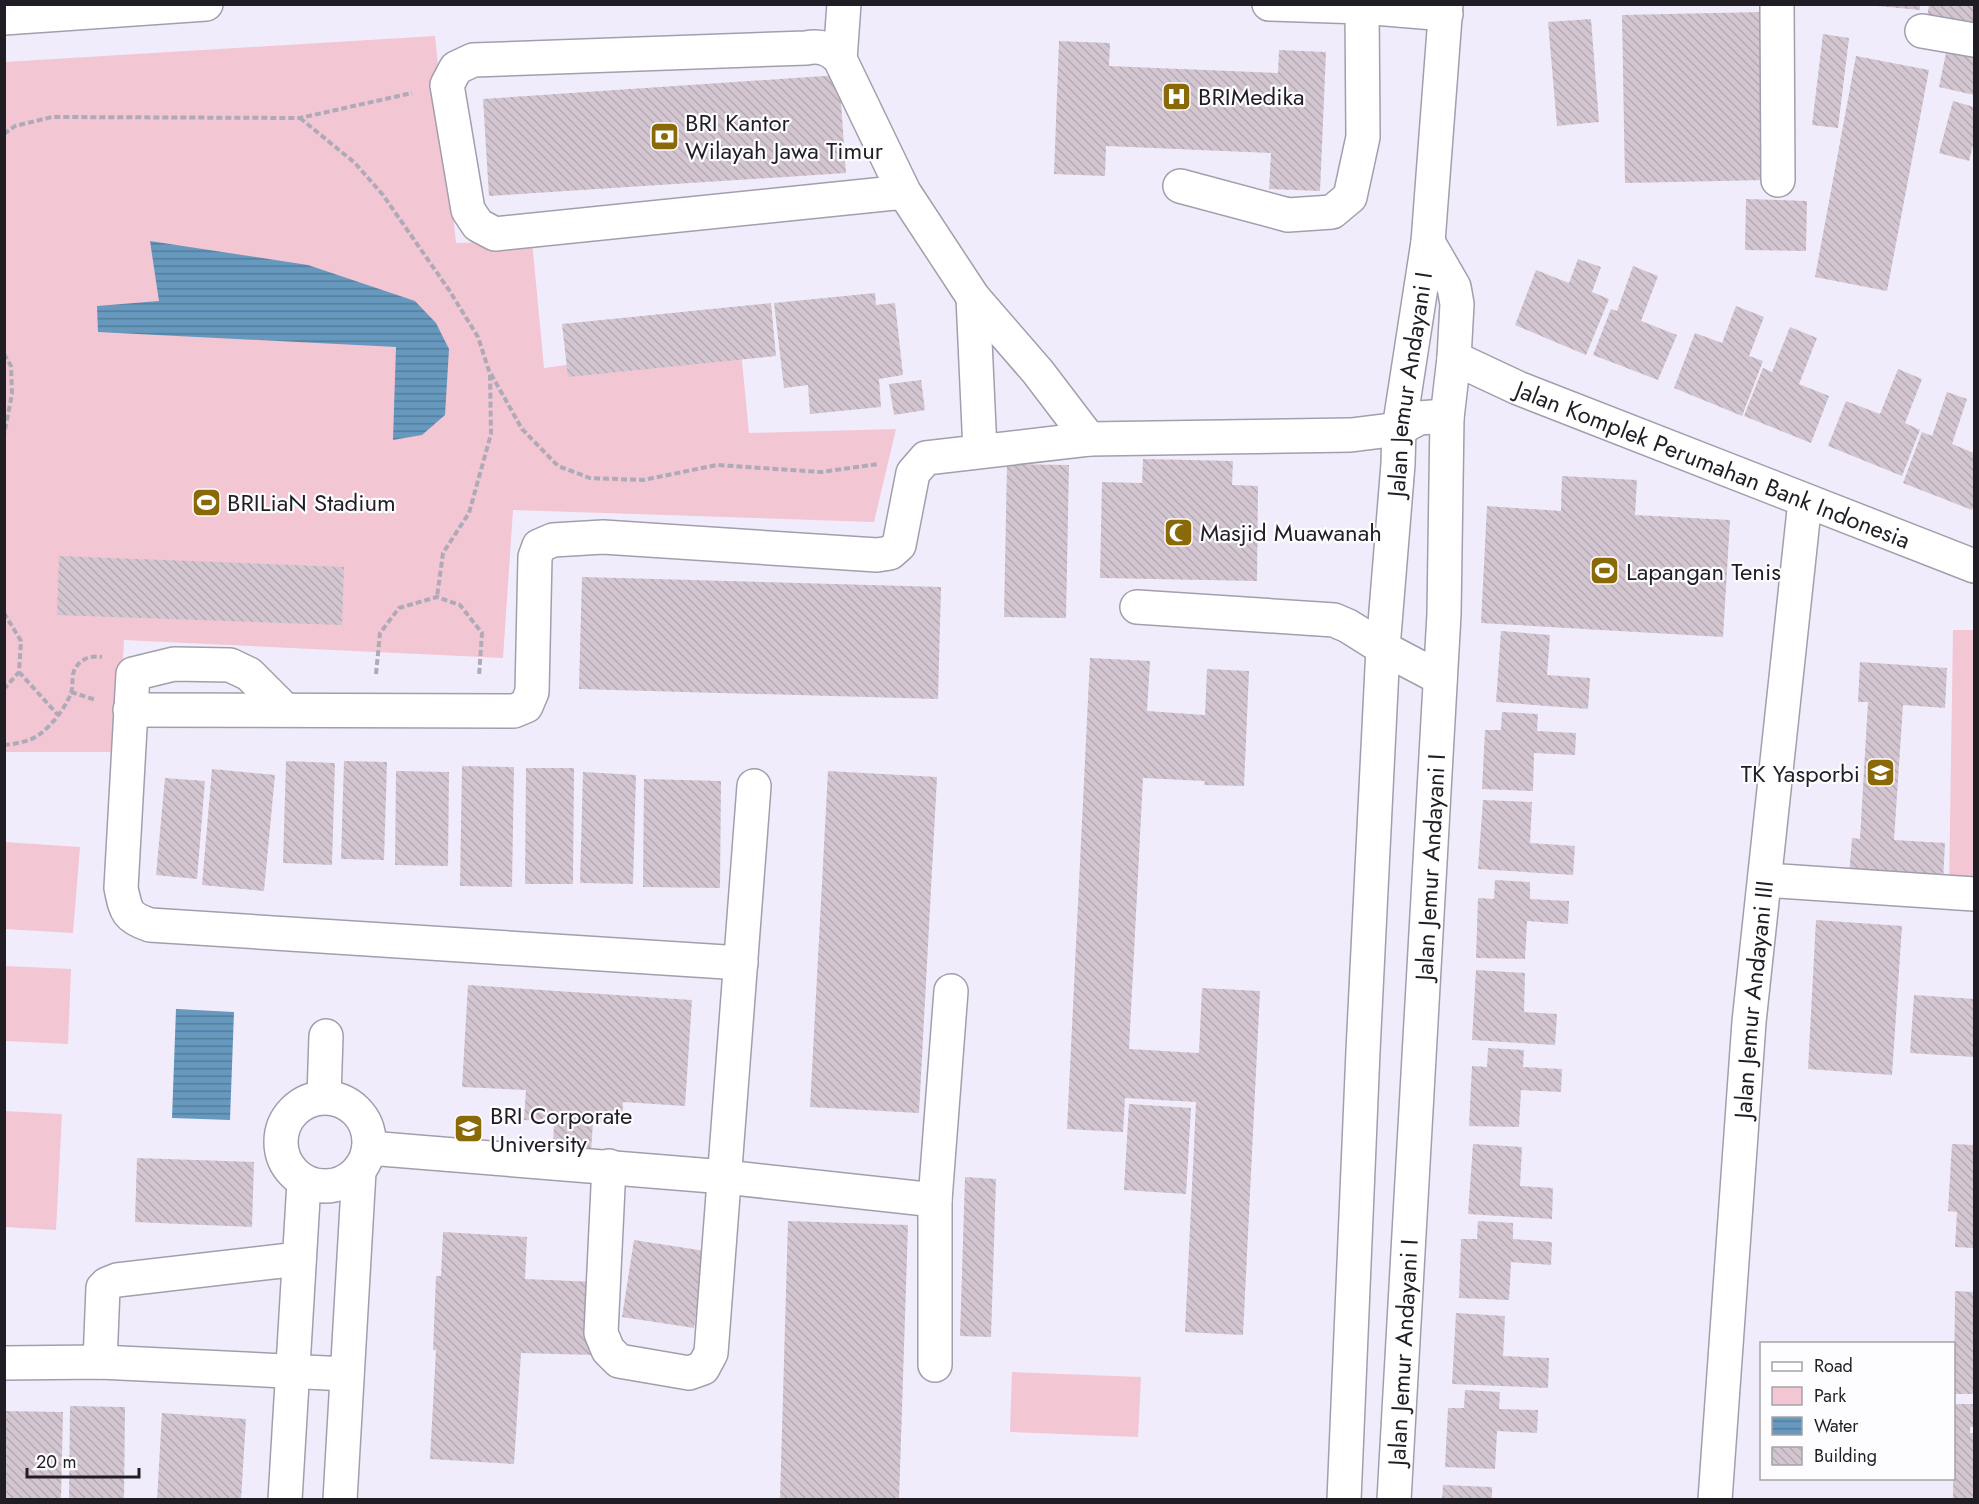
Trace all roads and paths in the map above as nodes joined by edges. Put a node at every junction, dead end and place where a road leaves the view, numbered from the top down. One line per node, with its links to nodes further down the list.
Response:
1 (206, 4): 7 (street)
2 (844, 4): 10 (street)
3 (1269, 4): 5 (street)
4 (1777, 4): 14 (street)
5 (1362, 7): 6 (street); 15 (street)
6 (1446, 9): 17 (street, Jalan Jemur Andayani I)
7 (19, 17)
8 (1922, 31): 9 (street)
9 (1974, 40)
10 (840, 59): 11 (street); 16 (street)
11 (447, 85): 12 (path); 16 (street)
12 (300, 118): 13 (path); 21 (path)
13 (4, 134)
14 (1778, 180)
15 (1180, 186)
16 (904, 192): 18 (street)
17 (1428, 242): 20 (street, Jalan Jemur Andayani I); 23 (street, Jalan Jemur Andayani I)
18 (973, 297): 25 (street); 26 (street)
19 (4, 354): 24 (path)
20 (1454, 358): 22 (street, Jalan Jemur Andayani I); 28 (street, Jalan Komplek Perumahan Bank Indonesia)
21 (490, 374): 27 (path); 30 (path)
22 (1447, 418): 23 (street); 36 (street, Jalan Jemur Andayani I)
23 (1399, 429): 25 (street); 33 (street, Jalan Jemur Andayani I)
24 (4, 435)
25 (1089, 439): 26 (street)
26 (980, 450): 27 (street)
27 (926, 458): 41 (street)
28 (1805, 501): 29 (street, Jalan Komplek Perumahan Bank Indonesia); 45 (street, Jalan Jemur Andayani III)
29 (1974, 566)
30 (437, 597): 40 (path); 41 (path)
31 (1137, 607): 33 (street)
32 (4, 613): 34 (path)
33 (1383, 648): 36 (street); 64 (street, Jalan Jemur Andayani I)
34 (19, 672): 37 (path); 42 (path)
35 (133, 674): 38 (street); 39 (street); 42 (path)
36 (1440, 678): 65 (street, Jalan Jemur Andayani I)
37 (4, 689)
38 (130, 710): 39 (street); 47 (street)
39 (285, 710): 40 (street)
40 (373, 711): 41 (street)
41 (476, 711)
42 (58, 715): 43 (path)
43 (4, 745)
44 (754, 786): 47 (street)
45 (1765, 880): 46 (street); 66 (street, Jalan Jemur Andayani III)
46 (1974, 894)
47 (741, 963): 53 (street)
48 (951, 991): 55 (street)
49 (326, 1036): 50 (street)
50 (324, 1097): 51 (street); 54 (street)
51 (364, 1159): 52 (street); 54 (street); 61 (street)
52 (609, 1166): 53 (street); 53 (street)
53 (724, 1177): 55 (street)
54 (304, 1182): 56 (street)
55 (935, 1200): 59 (street)
56 (299, 1259): 57 (street); 60 (street)
57 (100, 1362): 58 (street); 60 (street)
58 (4, 1363)
59 (935, 1365)
60 (293, 1372): 61 (street); 62 (street)
61 (347, 1374): 63 (street)
62 (285, 1500)
63 (340, 1500)
64 (1344, 1500)
65 (1394, 1500)
66 (1715, 1500)

